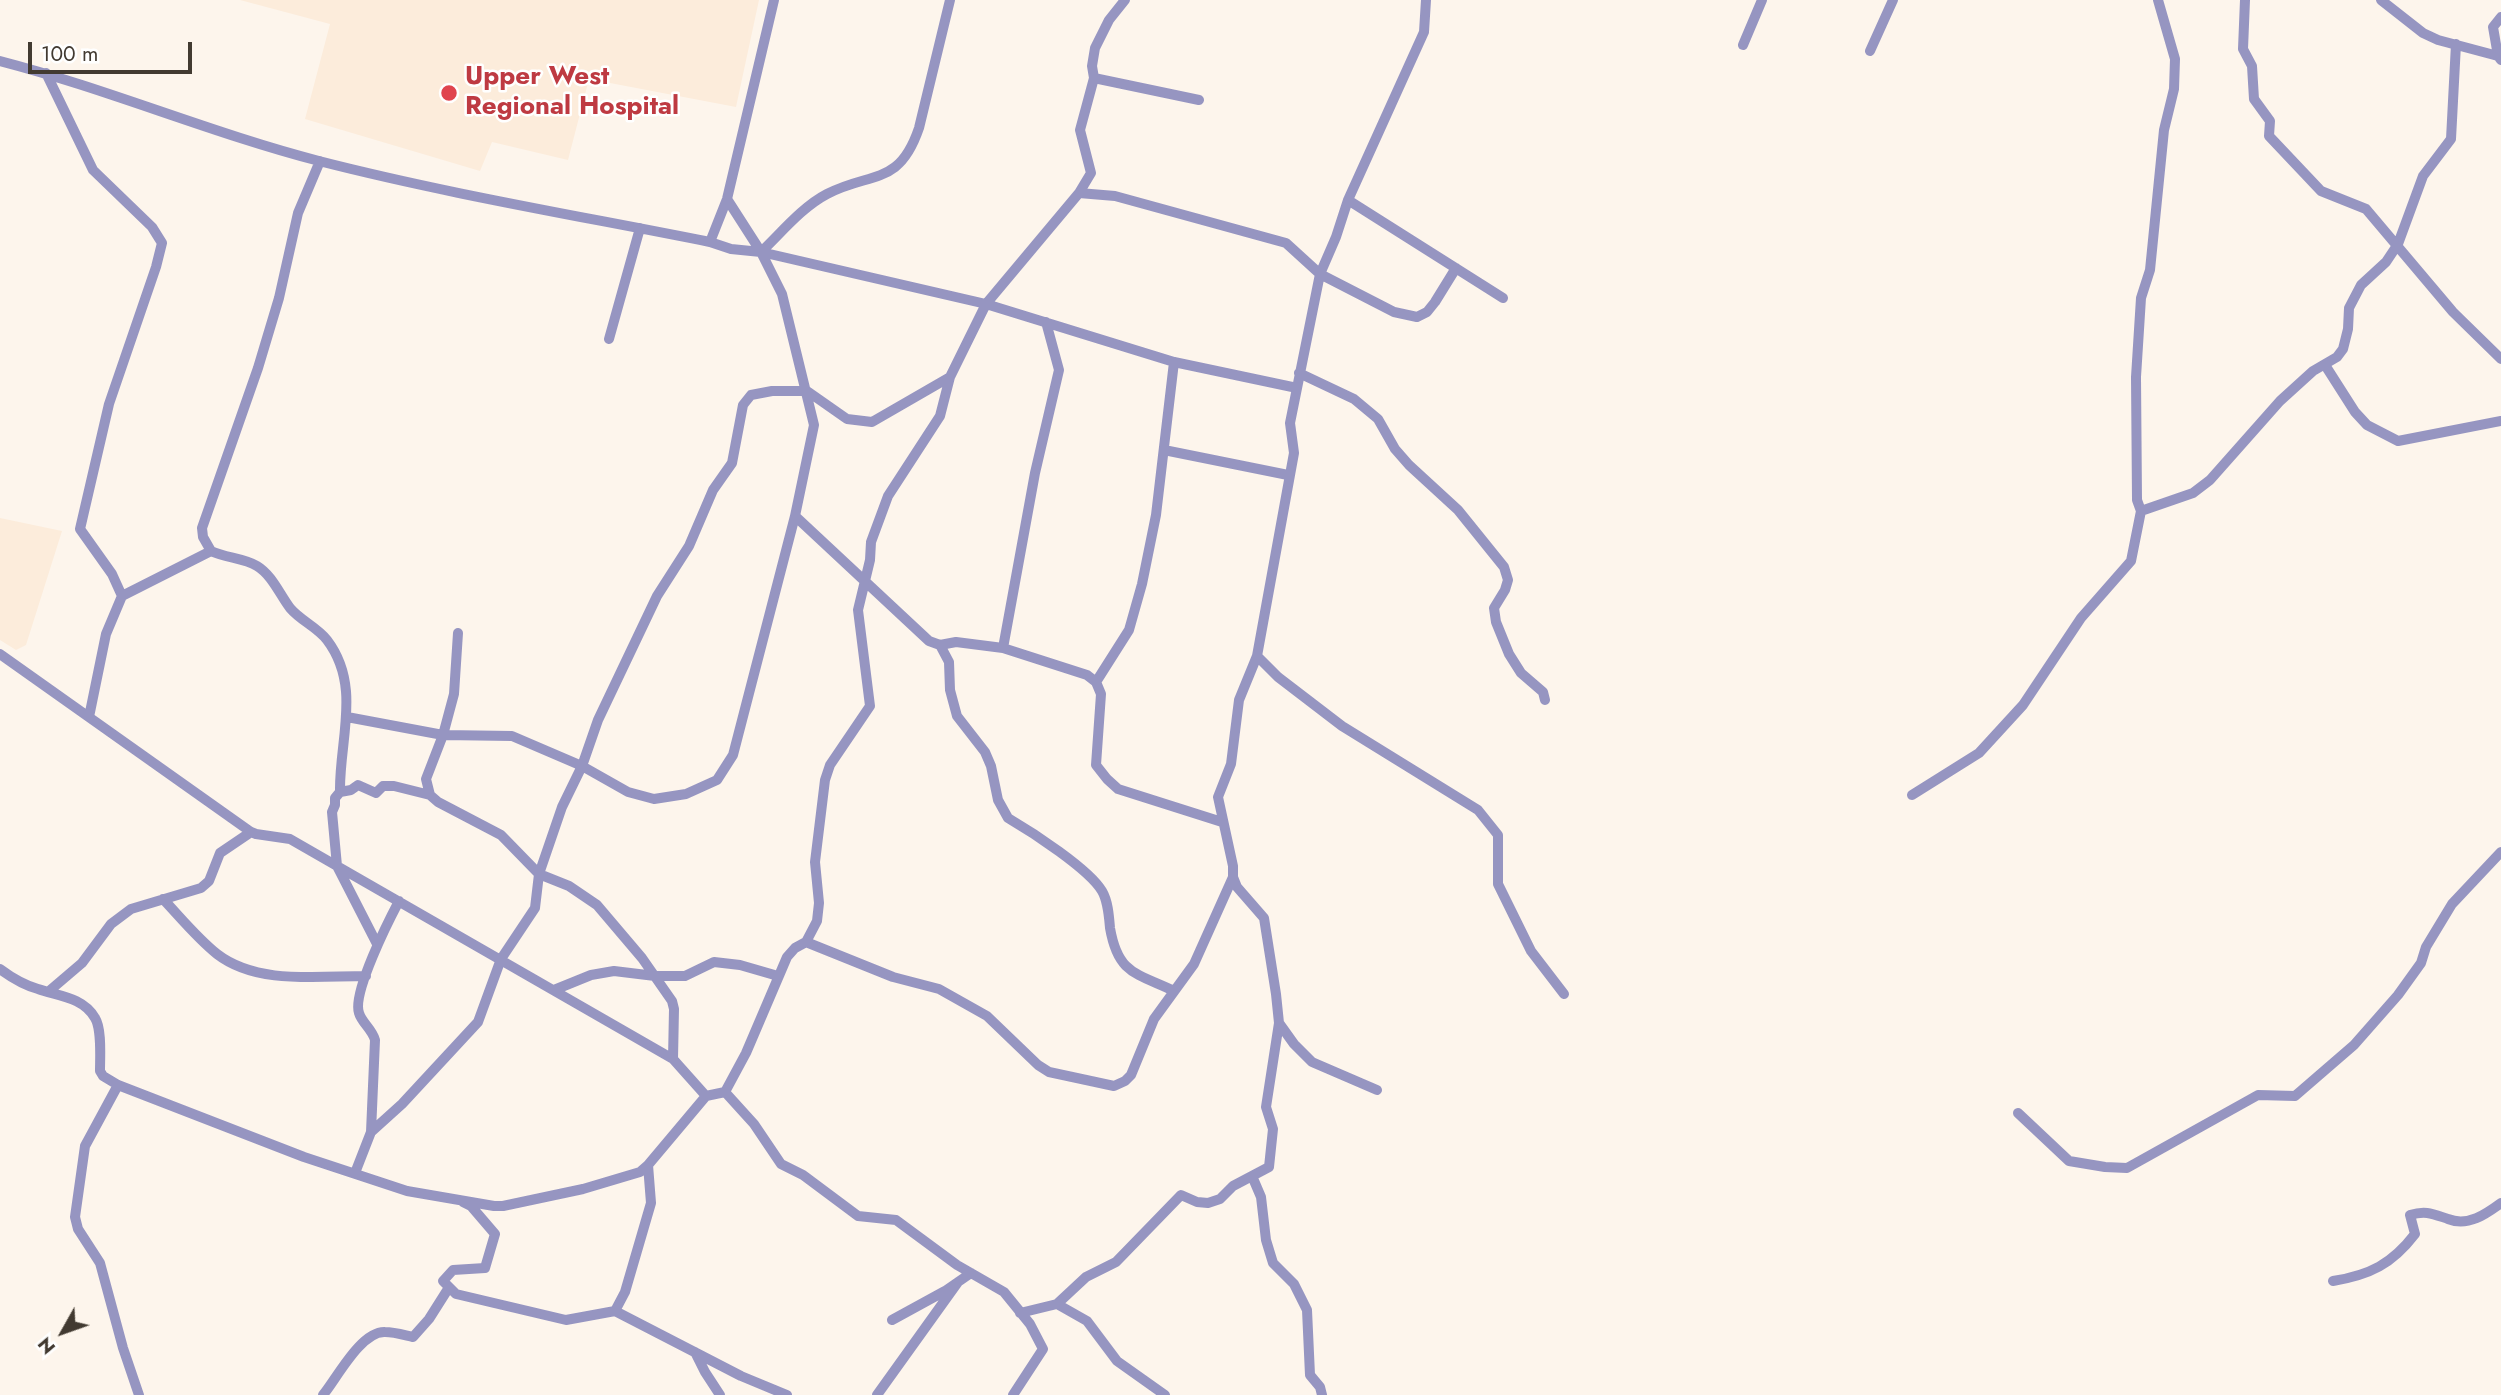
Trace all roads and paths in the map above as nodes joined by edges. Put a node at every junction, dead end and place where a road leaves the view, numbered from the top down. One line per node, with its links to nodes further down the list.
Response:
1 (774, 0): 21 (street)
2 (950, 0): 26 (street)
3 (1125, 0): 17 (street)
4 (1426, 0): 22 (street)
5 (1762, 0): 12 (street)
6 (1893, 0): 13 (street)
7 (2158, 0): 43 (street)
8 (2245, 0): 25 (street)
9 (2381, 0): 11 (street)
10 (2501, 17): 14 (street)
11 (2456, 44): 14 (street); 25 (street)
12 (1743, 45)
13 (1870, 51)
14 (2500, 58)
15 (0, 61): 16 (street)
16 (46, 73): 19 (street); 47 (street)
17 (1094, 78): 18 (street); 20 (street)
18 (1199, 100)
19 (320, 161): 23 (street); 45 (street)
20 (1079, 193): 28 (street); 30 (street)
21 (727, 199): 24 (street); 26 (street)
22 (1348, 200): 27 (street); 28 (street)
23 (640, 228): 24 (street); 32 (street)
24 (710, 242): 26 (street)
25 (2398, 244): 33 (street); 35 (street)
26 (761, 252): 30 (street); 39 (street)
27 (1456, 268): 28 (street); 29 (street)
28 (1320, 274): 36 (street)
29 (1503, 298)
30 (986, 304): 31 (street); 37 (street)
31 (1046, 323): 34 (street); 50 (street)
32 (609, 340)
33 (2501, 359)
34 (1174, 362): 38 (street); 41 (street)
35 (2325, 365): 40 (street); 43 (street)
36 (1299, 373): 38 (street); 54 (street)
37 (950, 377): 39 (street); 46 (street)
38 (1297, 388): 42 (street)
39 (807, 391): 44 (street); 58 (street)
40 (2501, 421)
41 (1164, 450): 42 (street); 53 (street)
42 (1288, 475): 52 (street)
43 (2141, 511): 61 (street)
44 (795, 516): 46 (street); 58 (street)
45 (211, 551): 47 (street); 56 (street)
46 (865, 581): 49 (street); 70 (street)
47 (122, 596): 55 (street)
48 (458, 633): 57 (street)
49 (940, 645): 50 (street); 78 (street)
50 (1003, 648): 53 (street)
51 (0, 654): 55 (street)
52 (1257, 656): 62 (street); 80 (street)
53 (1096, 682): 62 (street)
54 (1545, 700)
55 (89, 717): 63 (street)
56 (347, 717): 57 (street); 59 (street)
57 (443, 734): 58 (street); 60 (street)
58 (582, 766): 66 (street)
59 (340, 792): 60 (street); 65 (street)
60 (430, 795): 66 (street)
61 (1912, 795)
62 (1222, 822): 67 (street)
63 (251, 832): 65 (street); 68 (street)
64 (2501, 852): 87 (street)
65 (337, 866): 69 (street); 71 (street)
66 (539, 874): 72 (street); 76 (street)
67 (1233, 877): 78 (street); 81 (street)
68 (163, 900): 75 (street); 79 (street)
69 (399, 901): 71 (street); 72 (street)
70 (806, 942): 74 (street); 78 (street)
71 (377, 944): 75 (street)
72 (501, 959): 77 (street); 88 (street)
73 (0, 969): 79 (street)
74 (778, 975): 76 (street); 85 (street)
75 (366, 976): 88 (street)
76 (655, 976): 77 (street); 82 (street)
77 (554, 990): 82 (street)
78 (1174, 991)
79 (48, 992): 83 (street)
80 (1564, 994)
81 (1279, 1023): 84 (street); 90 (street)
82 (673, 1059): 86 (street)
83 (118, 1085): 91 (street); 103 (street)
84 (1377, 1090)
85 (725, 1092): 86 (street); 94 (street)
86 (706, 1096): 89 (street)
87 (2018, 1113)
88 (371, 1132): 91 (street)
89 (648, 1165): 92 (street); 99 (street)
90 (1269, 1167): 98 (street); 110 (street)
91 (355, 1173): 92 (street)
92 (461, 1200): 97 (street)
93 (2501, 1203): 95 (street)
94 (971, 1273): 96 (street); 100 (street)
95 (2333, 1281)
96 (958, 1282): 101 (street); 107 (street)
97 (449, 1289): 99 (street); 104 (street)
98 (1057, 1304): 100 (street); 109 (street)
99 (615, 1311): 102 (street)
100 (1020, 1313): 108 (street)
101 (892, 1320)
102 (695, 1352): 105 (street); 106 (street)
103 (139, 1395)
104 (323, 1395)
105 (720, 1395)
106 (787, 1395)
107 (877, 1395)
108 (1013, 1395)
109 (1165, 1395)
110 (1322, 1395)

